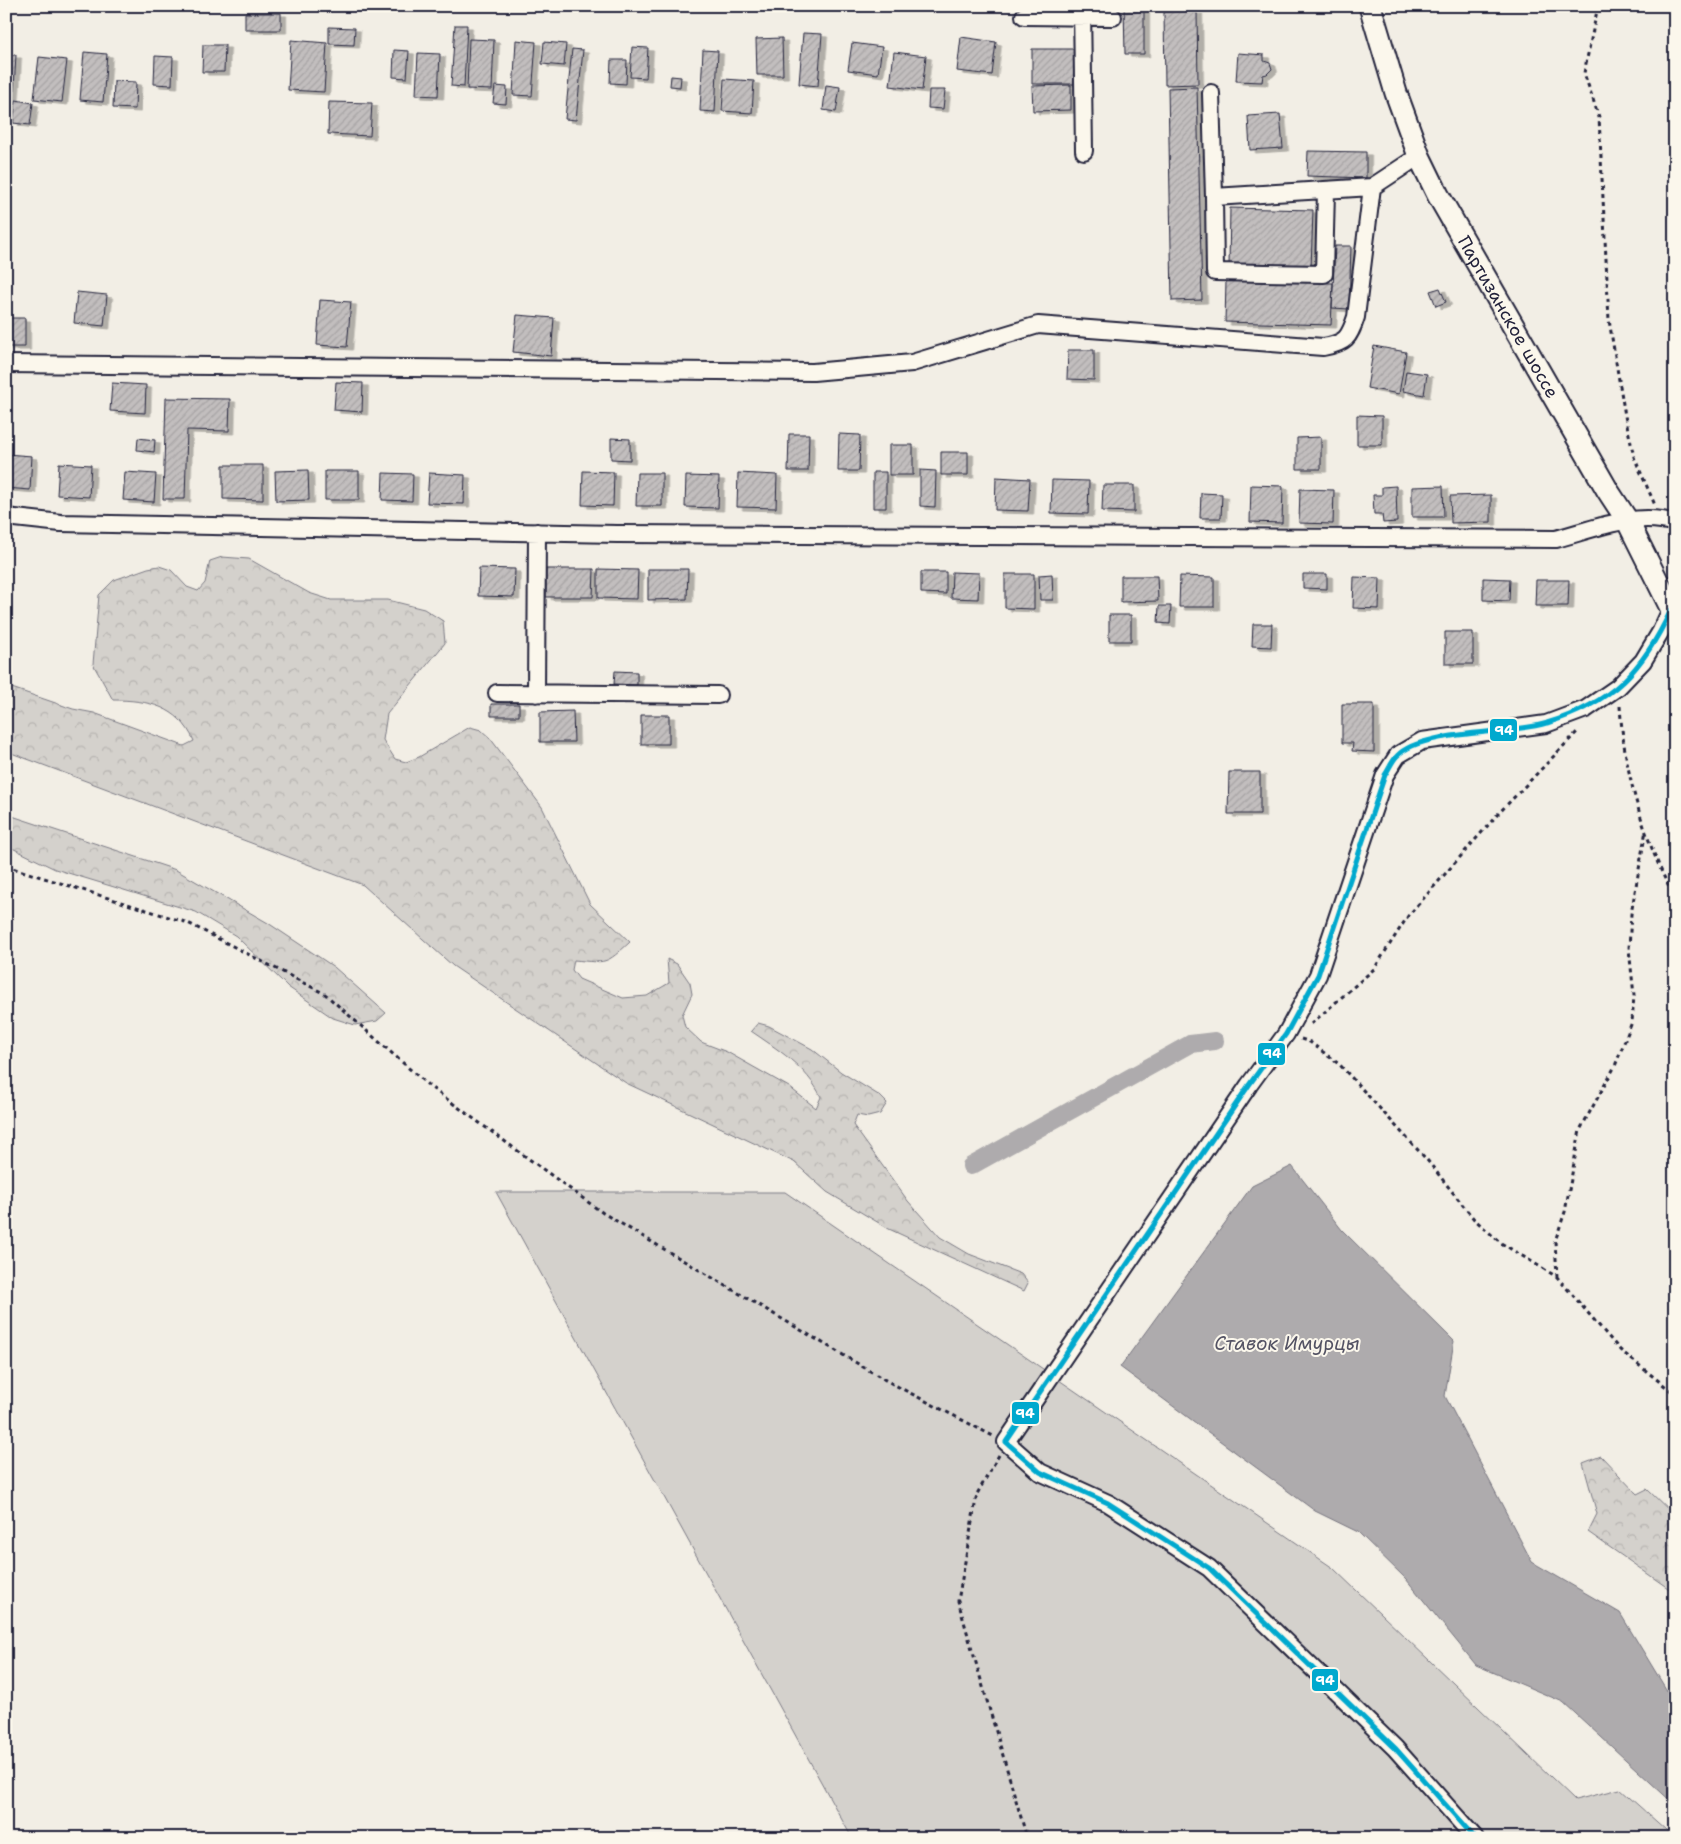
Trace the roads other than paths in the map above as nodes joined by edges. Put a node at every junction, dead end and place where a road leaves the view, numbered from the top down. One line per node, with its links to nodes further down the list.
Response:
1 (1082, 6): 6 (street)
2 (1370, 6): 7 (main road, Партизанское шоссе)
3 (1024, 16): 4 (street)
4 (1113, 17)
5 (1211, 93): 10 (street)
6 (1084, 152)
7 (1419, 156): 8 (street); 13 (main road, Партизанское шоссе)
8 (1372, 187): 9 (street); 11 (street)
9 (1326, 190): 10 (street); 10 (street)
10 (1214, 196)
11 (6, 364)
12 (6, 517): 15 (street)
13 (1627, 520): 14 (street); 15 (street); 16 (main road, Партизанское шоссе)
14 (1668, 521)
15 (537, 532): 18 (street)
16 (1674, 609): 20 (street)
17 (497, 693): 18 (street)
18 (536, 694): 19 (street)
19 (718, 695)
20 (1475, 1838)

